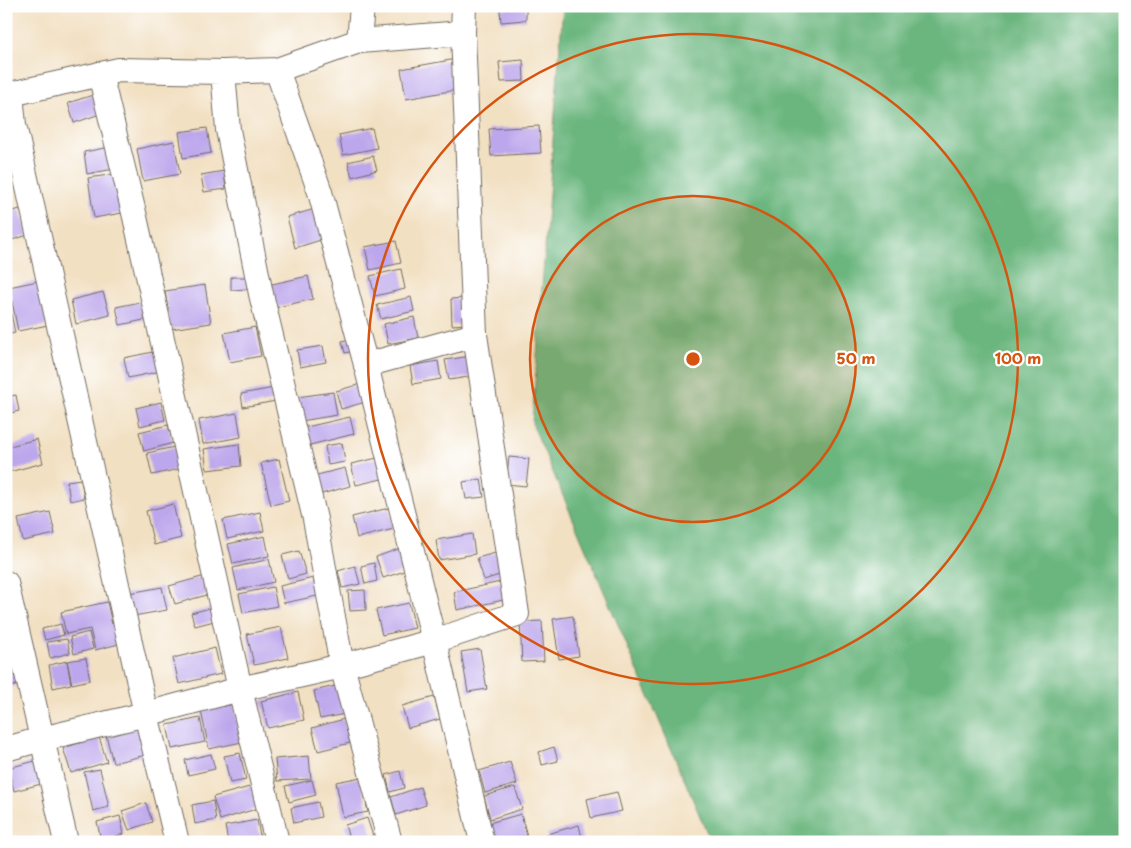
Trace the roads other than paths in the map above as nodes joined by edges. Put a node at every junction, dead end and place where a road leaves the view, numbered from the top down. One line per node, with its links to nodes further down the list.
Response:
1 (362, 6): 4 (street)
2 (464, 6): 3 (street)
3 (463, 33): 4 (street); 9 (street)
4 (359, 41): 5 (street)
5 (277, 70): 6 (street); 10 (street)
6 (223, 72): 7 (street); 13 (street)
7 (100, 74): 8 (street); 14 (street)
8 (9, 94): 15 (street)
9 (475, 335): 10 (street); 12 (street)
10 (366, 365): 12 (street)
11 (6, 583): 16 (street)
12 (434, 641): 13 (street); 22 (street)
13 (342, 666): 14 (street); 21 (street)
14 (240, 689): 15 (street); 20 (street)
15 (146, 714): 16 (street); 19 (street)
16 (42, 739): 17 (street); 18 (street)
17 (6, 750)
18 (66, 842)
19 (177, 842)
20 (277, 842)
21 (390, 842)
22 (482, 842)

